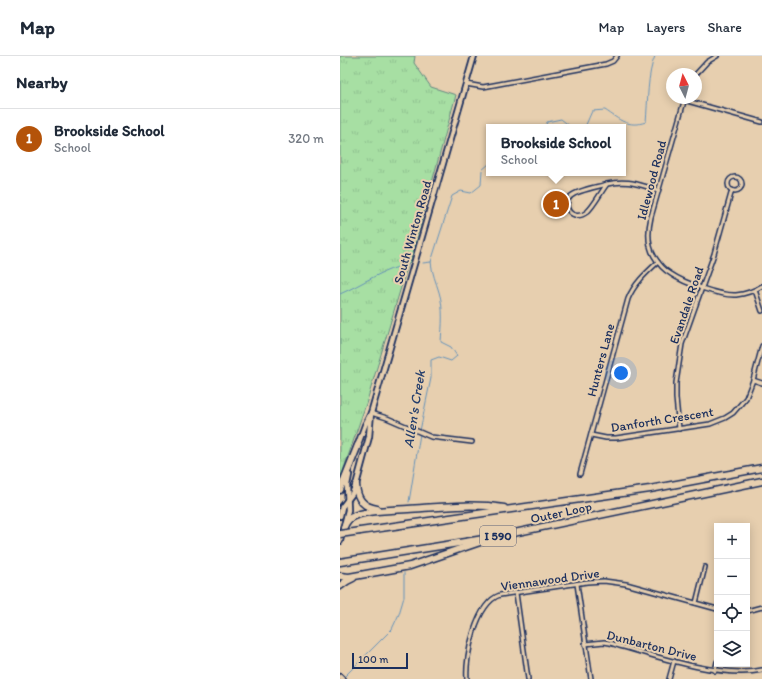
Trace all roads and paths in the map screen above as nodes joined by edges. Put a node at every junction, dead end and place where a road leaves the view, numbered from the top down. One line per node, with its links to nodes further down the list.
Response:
1 (474, 56): 5 (main road, South Winton Road)
2 (617, 56): 5 (street)
3 (717, 56): 4 (street)
4 (702, 68)
5 (466, 84): 20 (main road, South Winton Road)
6 (683, 104): 10 (street, Idlewood Road)
7 (701, 104): 8 (street)
8 (762, 122)
9 (607, 184): 9 (street); 10 (street)
10 (658, 190): 12 (street, Idlewood Road)
11 (732, 190): 11 (street, Evandale Road); 14 (street, Evandale Road)
12 (658, 262): 14 (street, Idlewood Road); 22 (street, Hunters Lane)
13 (762, 286): 15 (street, Idlewood Road)
14 (702, 288): 15 (street, Idlewood Road); 21 (street, Evandale Road)
15 (755, 290): 16 (street)
16 (762, 311)
17 (762, 346): 18 (street, Danforth Crescent)
18 (753, 380): 19 (street); 21 (street, Danforth Crescent)
19 (762, 383)
20 (372, 413): 23 (street); 24 (main road, South Winton Road); 28 (main road, South Winton Road)
21 (679, 428): 22 (street, Danforth Crescent)
22 (591, 435): 26 (street, Hunters Lane)
23 (472, 442)
24 (358, 445): 29 (highway); 30 (main road, South Winton Road)
25 (762, 468): 31 (highway, Outer Loop / I 590)
26 (580, 474)
27 (762, 481): 36 (highway, Outer Loop / I 590)
28 (356, 485): 30 (main road, South Winton Road); 32 (highway)
29 (340, 490)
30 (348, 499): 33 (main road, South Winton Road); 34 (main road, South Winton Road)
31 (510, 509): 32 (highway); 35 (highway, Outer Loop / I 590, bridge)
32 (388, 510): 34 (highway)
33 (340, 516)
34 (344, 527): 37 (main road, South Winton Road)
35 (340, 534)
36 (490, 538): 38 (highway, Outer Loop / I 590); 40 (highway)
37 (340, 541)
38 (340, 562)
39 (705, 567): 45 (street)
40 (362, 575): 41 (highway); 43 (highway)
41 (340, 576)
42 (577, 584): 44 (street, Viennawood Drive); 45 (street, Viennawood Drive); 49 (street)
43 (340, 586)
44 (516, 593): 54 (street, Viennawood Drive); 55 (street)
45 (696, 603): 47 (street, Viennawood Drive)
46 (762, 607): 48 (street)
47 (714, 608)
48 (750, 610)
49 (586, 644): 50 (street, Dunbarton Drive); 56 (street)
50 (674, 661): 53 (street, Dunbarton Drive); 57 (street)
51 (716, 667): 53 (street)
52 (762, 670): 53 (street, Dunbarton Drive)
53 (716, 671)
54 (467, 679)
55 (528, 679)
56 (591, 679)
57 (669, 679)

